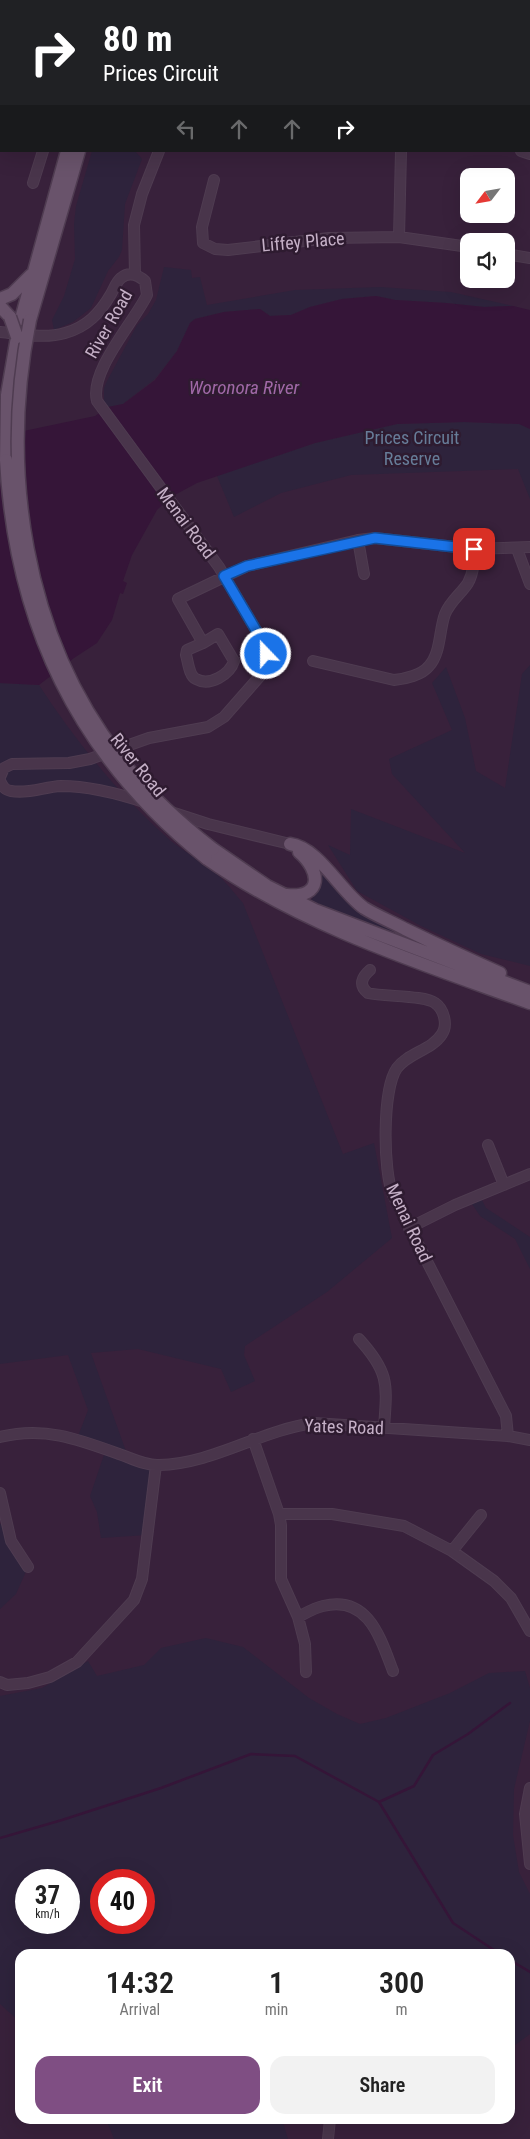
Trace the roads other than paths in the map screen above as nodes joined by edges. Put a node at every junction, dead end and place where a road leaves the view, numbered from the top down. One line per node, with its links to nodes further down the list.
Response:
1 (43, 152): 7 (street)
2 (67, 152): 13 (main road, River Road)
3 (79, 152): 19 (main road, River Road)
4 (159, 152): 10 (street)
5 (401, 152): 8 (street)
6 (214, 180): 8 (street, Liffey Place)
7 (33, 183)
8 (399, 237): 9 (street, Liffey Place)
9 (460, 246)
10 (136, 254): 14 (street); 15 (street); 16 (street)
11 (515, 256): 12 (street)
12 (530, 258)
13 (34, 271): 17 (main road); 19 (main road, River Road)
14 (135, 275): 15 (street, River Road); 16 (street, River Road)
15 (121, 277): 20 (street, River Road)
16 (145, 281): 21 (street, River Road)
17 (0, 299)
18 (0, 306): 19 (main road)
19 (21, 319): 34 (main road, River Road, bridge); 34 (main road, River Road, bridge)
20 (0, 332)
21 (102, 410): 27 (street, Menai Road)
22 (358, 540): 24 (street); 26 (street); 27 (street)
23 (530, 547): 25 (street)
24 (474, 549): 25 (street); 30 (street)
25 (517, 549): 28 (street)
26 (364, 574)
27 (224, 576): 29 (street); 31 (street, Menai Road)
28 (530, 584)
29 (202, 643): 29 (street)
30 (314, 661)
31 (0, 777)
32 (0, 782): 33 (street)
33 (290, 844): 35 (main road); 37 (main road)
34 (209, 854): 35 (main road, River Road); 38 (main road, River Road)
35 (282, 894): 37 (main road, River Road)
36 (370, 970): 42 (street, Menai Road)
37 (530, 990)
38 (530, 1003)
39 (488, 1145): 41 (street)
40 (530, 1174): 41 (street)
41 (504, 1185): 42 (street)
42 (409, 1228): 45 (street, Menai Road)
43 (359, 1339): 44 (street)
44 (384, 1428): 45 (street, Yates Road); 47 (street, Yates Road)
45 (508, 1436): 48 (street)
46 (0, 1437): 49 (street, Yates Road)
47 (253, 1439): 49 (street, Yates Road); 51 (street)
48 (530, 1440)
49 (156, 1466): 59 (street)
50 (0, 1494): 54 (street)
51 (279, 1514): 53 (street); 55 (street)
52 (480, 1515): 53 (street)
53 (452, 1551): 56 (street)
54 (28, 1567)
55 (298, 1617): 57 (street); 58 (street)
56 (530, 1631)
57 (393, 1670)
58 (306, 1672)
59 (0, 1682)
60 (530, 1788): 61 (street)
61 (530, 1864)
62 (330, 2124): 63 (street)
63 (328, 2139)

